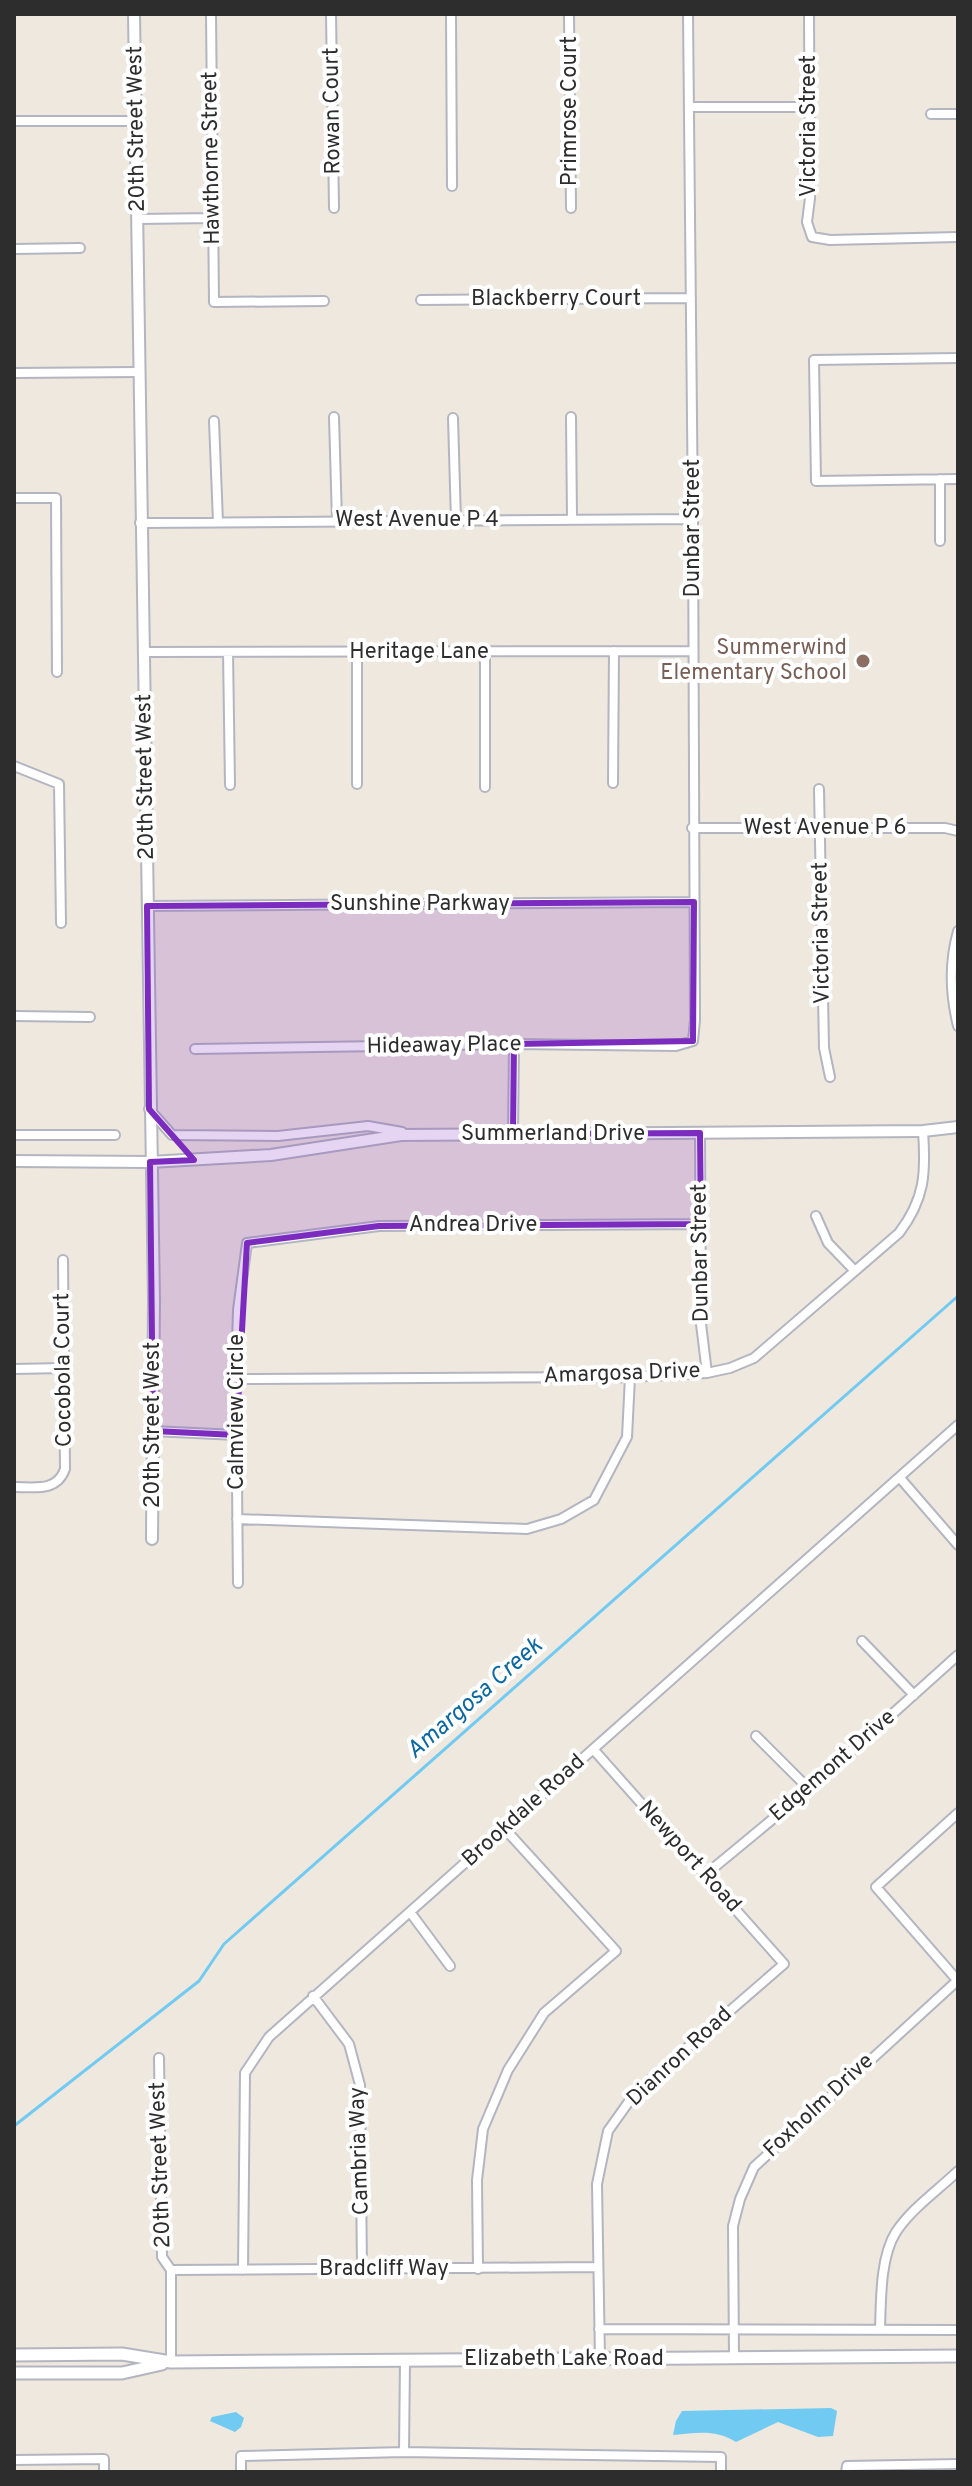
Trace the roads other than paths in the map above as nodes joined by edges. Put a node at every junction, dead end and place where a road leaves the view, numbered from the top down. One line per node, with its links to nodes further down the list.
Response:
1 (134, 14): 13 (street, 20th Street West)
2 (211, 14): 17 (street, Hawthorne Street)
3 (331, 14): 15 (street, Rowan Court)
4 (451, 14): 14 (street)
5 (569, 14): 16 (street, Primrose Court)
6 (688, 14): 8 (street, Dunbar Street)
7 (809, 14): 9 (street, Victoria Street)
8 (690, 107): 9 (street); 22 (street, Dunbar Street)
9 (809, 107): 19 (street, Victoria Street)
10 (931, 114): 11 (street)
11 (958, 114)
12 (14, 121): 13 (street)
13 (137, 121): 18 (street, 20th Street West)
14 (452, 186)
15 (334, 208)
16 (571, 208)
17 (213, 218): 18 (street); 24 (street, Hawthorne Street)
18 (139, 219): 26 (street, 20th Street West)
19 (958, 237)
20 (80, 248): 21 (street)
21 (14, 249)
22 (691, 298): 23 (street, Blackberry Court); 36 (street, Dunbar Street)
23 (421, 300)
24 (324, 301)
25 (958, 358): 32 (street)
26 (139, 372): 27 (street); 40 (street, 20th Street West)
27 (14, 373)
28 (334, 417): 37 (street)
29 (571, 417): 35 (street)
30 (453, 418): 38 (street)
31 (214, 421): 39 (street)
32 (940, 479): 33 (street); 41 (street)
33 (958, 479)
34 (14, 498): 48 (street)
35 (572, 518): 36 (street, West Avenue P 4); 38 (street, West Avenue P 4)
36 (693, 519): 44 (street, Dunbar Street)
37 (337, 521): 38 (street, West Avenue P 4); 39 (street, West Avenue P 4)
38 (456, 521)
39 (218, 522): 40 (street, West Avenue P 4)
40 (140, 523): 45 (street, 20th Street West)
41 (940, 541)
42 (485, 651): 43 (street, Heritage Lane); 47 (street, Heritage Lane); 53 (street)
43 (614, 651): 44 (street, Heritage Lane); 50 (street)
44 (693, 651): 55 (street, Dunbar Street)
45 (144, 652): 46 (street, Heritage Lane); 59 (street, 20th Street West)
46 (228, 652): 47 (street, Heritage Lane); 52 (street)
47 (357, 652): 51 (street)
48 (57, 672)
49 (14, 766): 60 (street)
50 (613, 783)
51 (357, 784)
52 (230, 785)
53 (485, 787)
54 (819, 789): 56 (street, Victoria Street)
55 (692, 828): 56 (street, West Avenue P 6); 58 (street, Dunbar Street)
56 (819, 828): 57 (street, West Avenue P 6); 68 (street, Victoria Street)
57 (958, 831)
58 (694, 902): 59 (street, Sunshine Parkway); 65 (street, Dunbar Street)
59 (147, 906): 69 (street, 20th Street West)
60 (61, 923)
61 (958, 931): 64 (street)
62 (14, 1016): 63 (street)
63 (90, 1017)
64 (958, 1026)
65 (693, 1041): 66 (street, Hideaway Place)
66 (514, 1044): 67 (street, Hideaway Place); 73 (street)
67 (195, 1049)
68 (830, 1077)
69 (149, 1109): 76 (street); 78 (street, 20th Street West)
70 (958, 1127): 71 (street, Summerland Drive)
71 (923, 1131): 72 (street, Summerland Drive); 83 (street, Amargosa Drive)
72 (700, 1133): 73 (street, Summerland Drive); 80 (street, Dunbar Street)
73 (513, 1134): 76 (street, Summerland Drive)
74 (14, 1135): 75 (street)
75 (115, 1135)
76 (415, 1135): 78 (street, Summerland Drive)
77 (14, 1161): 78 (street, Summerland Drive)
78 (150, 1162): 90 (street, 20th Street West)
79 (816, 1216): 83 (street)
80 (701, 1224): 81 (street, Andrea Drive); 86 (street, Dunbar Street)
81 (247, 1243): 88 (street, Calmview Circle)
82 (63, 1260): 84 (street, Cocobola Court)
83 (855, 1271): 86 (street, Amargosa Drive)
84 (64, 1368): 85 (street); 93 (street, Cocobola Court)
85 (14, 1369)
86 (707, 1373): 87 (street, Amargosa Drive)
87 (630, 1377): 88 (street, Amargosa Drive); 94 (street)
88 (236, 1379): 91 (street, Calmview Circle)
89 (958, 1425): 92 (street, Brookdale Road)
90 (153, 1431): 91 (street); 95 (street, 20th Street West)
91 (236, 1435): 94 (street, Calmview Circle)
92 (900, 1478): 96 (street); 102 (street, Brookdale Road)
93 (14, 1487)
94 (237, 1519): 97 (street, Calmview Circle)
95 (152, 1539)
96 (958, 1545)
97 (238, 1583)
98 (862, 1641): 100 (street)
99 (958, 1655): 100 (street, Edgemont Drive)
100 (914, 1695): 103 (street, Edgemont Drive)
101 (756, 1736): 103 (street)
102 (593, 1749): 105 (street, Brookdale Road); 106 (street, Newport Road)
103 (809, 1789): 106 (street, Edgemont Drive)
104 (958, 1813): 110 (street)
105 (504, 1828): 107 (street, Brookdale Road); 115 (street)
106 (705, 1875): 108 (street, Newport Road)
107 (410, 1912): 109 (street); 111 (street, Brookdale Road)
108 (784, 1964): 114 (street, Dianron Road)
109 (450, 1966)
110 (958, 1981): 120 (street, Foxholm Drive)
111 (313, 1996): 117 (street, Brookdale Road); 118 (street, Cambria Way)
112 (159, 2058): 116 (street, 20th Street West)
113 (958, 2171): 121 (street)
114 (598, 2267): 115 (street, Bradcliff Way); 119 (street, Dianron Road)
115 (478, 2269): 118 (street, Bradcliff Way)
116 (171, 2270): 117 (street, Bradcliff Way); 128 (street, 20th Street West)
117 (243, 2270): 118 (street, Bradcliff Way)
118 (362, 2270)
119 (599, 2329): 120 (street); 126 (street, Dianron Road)
120 (734, 2329): 121 (street); 125 (street, Foxholm Drive)
121 (880, 2330): 122 (street)
122 (958, 2330)
123 (14, 2355): 128 (main road, Elizabeth Lake Road)
124 (958, 2356): 125 (main road, Elizabeth Lake Road)
125 (734, 2358): 126 (main road, Elizabeth Lake Road)
126 (600, 2359): 127 (main road, Elizabeth Lake Road)
127 (405, 2360): 128 (main road, Elizabeth Lake Road); 130 (street)
128 (171, 2362): 129 (main road, Elizabeth Lake Road)
129 (14, 2373)
130 (404, 2452): 134 (street); 135 (street)
131 (14, 2460): 133 (street)
132 (958, 2464): 136 (street)
133 (104, 2472)
134 (241, 2472)
135 (721, 2472)
136 (846, 2472)

